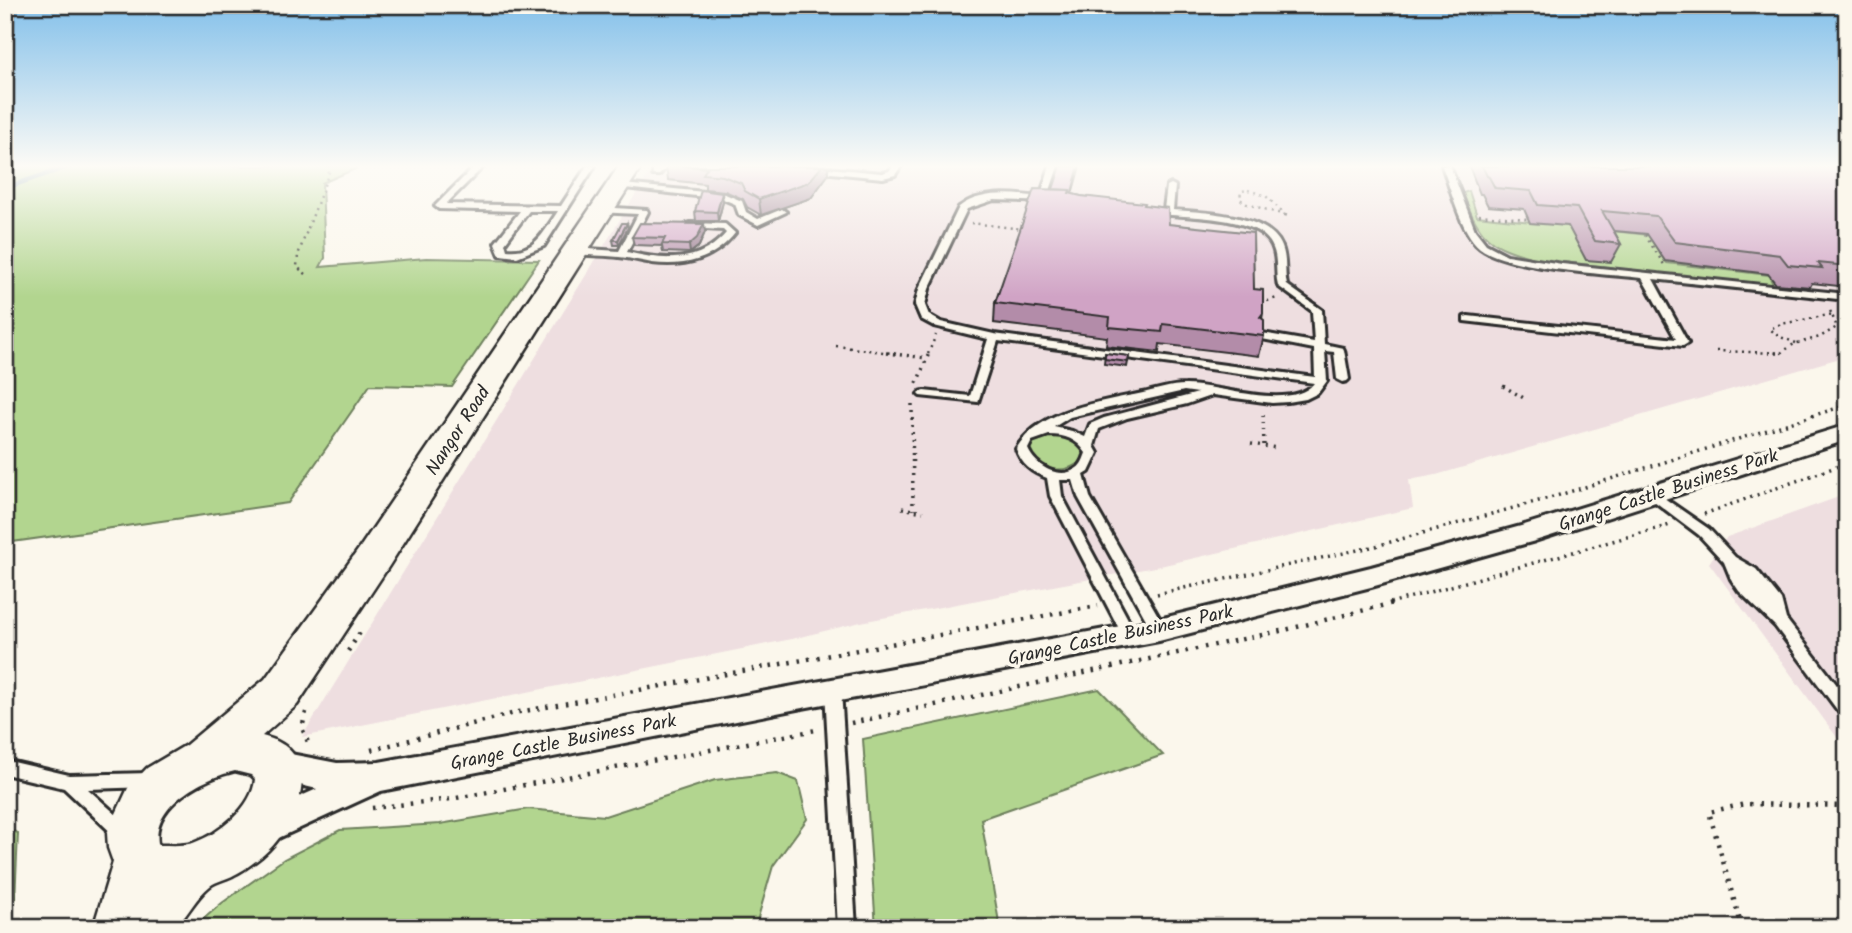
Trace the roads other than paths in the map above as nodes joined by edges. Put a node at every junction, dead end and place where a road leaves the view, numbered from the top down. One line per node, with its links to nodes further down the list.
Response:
1 (526, 209): 2 (lane)
2 (564, 209)
3 (600, 210): 10 (lane); 13 (main road, Nangor Road)
4 (741, 210): 8 (lane)
5 (962, 210): 18 (lane)
6 (1145, 210): 9 (lane)
7 (1462, 210): 15 (lane)
8 (782, 212)
9 (1168, 212): 20 (lane)
10 (638, 225): 11 (lane); 14 (lane)
11 (650, 226)
12 (675, 226): 14 (lane)
13 (573, 251): 14 (lane); 34 (main road, Nangor Road)
14 (622, 254)
15 (1646, 276): 16 (lane); 17 (lane)
16 (1847, 297)
17 (1468, 319)
18 (994, 337): 22 (lane); 24 (lane)
19 (1262, 340): 20 (lane)
20 (1319, 347): 21 (lane); 22 (lane)
21 (1343, 379)
22 (1321, 381): 23 (lane)
23 (1213, 391): 26 (lane); 27 (lane)
24 (924, 394)
25 (1847, 432): 30 (street, Grange Castle Business Park)
26 (1038, 433): 27 (lane); 29 (lane)
27 (1088, 445): 28 (lane)
28 (1077, 473): 29 (lane); 31 (lane)
29 (1053, 475): 32 (lane)
30 (1654, 495): 31 (street, Grange Castle Business Park); 35 (lane)
31 (1158, 630): 32 (street, Grange Castle Business Park)
32 (1130, 636): 33 (street, Grange Castle Business Park)
33 (833, 690): 37 (street, Grange Castle Business Park); 46 (lane)
34 (295, 699): 36 (main road, Nangor Road); 39 (main road, Nangor Road)
35 (1847, 710)
36 (283, 757): 37 (street, Grange Castle Business Park); 39 (main road); 41 (main road, Nangor Road)
37 (370, 765): 41 (street, Grange Castle Business Park)
38 (5, 766): 40 (lane)
39 (186, 769): 40 (lane); 42 (main road, Nangor Road)
40 (69, 782): 42 (lane)
41 (253, 834): 43 (main road, Nangor Road)
42 (135, 850): 43 (main road, Nangor Road); 44 (main road, Nangor Road)
43 (192, 868): 45 (main road, Nangor Road)
44 (120, 928)
45 (142, 928)
46 (847, 928)

